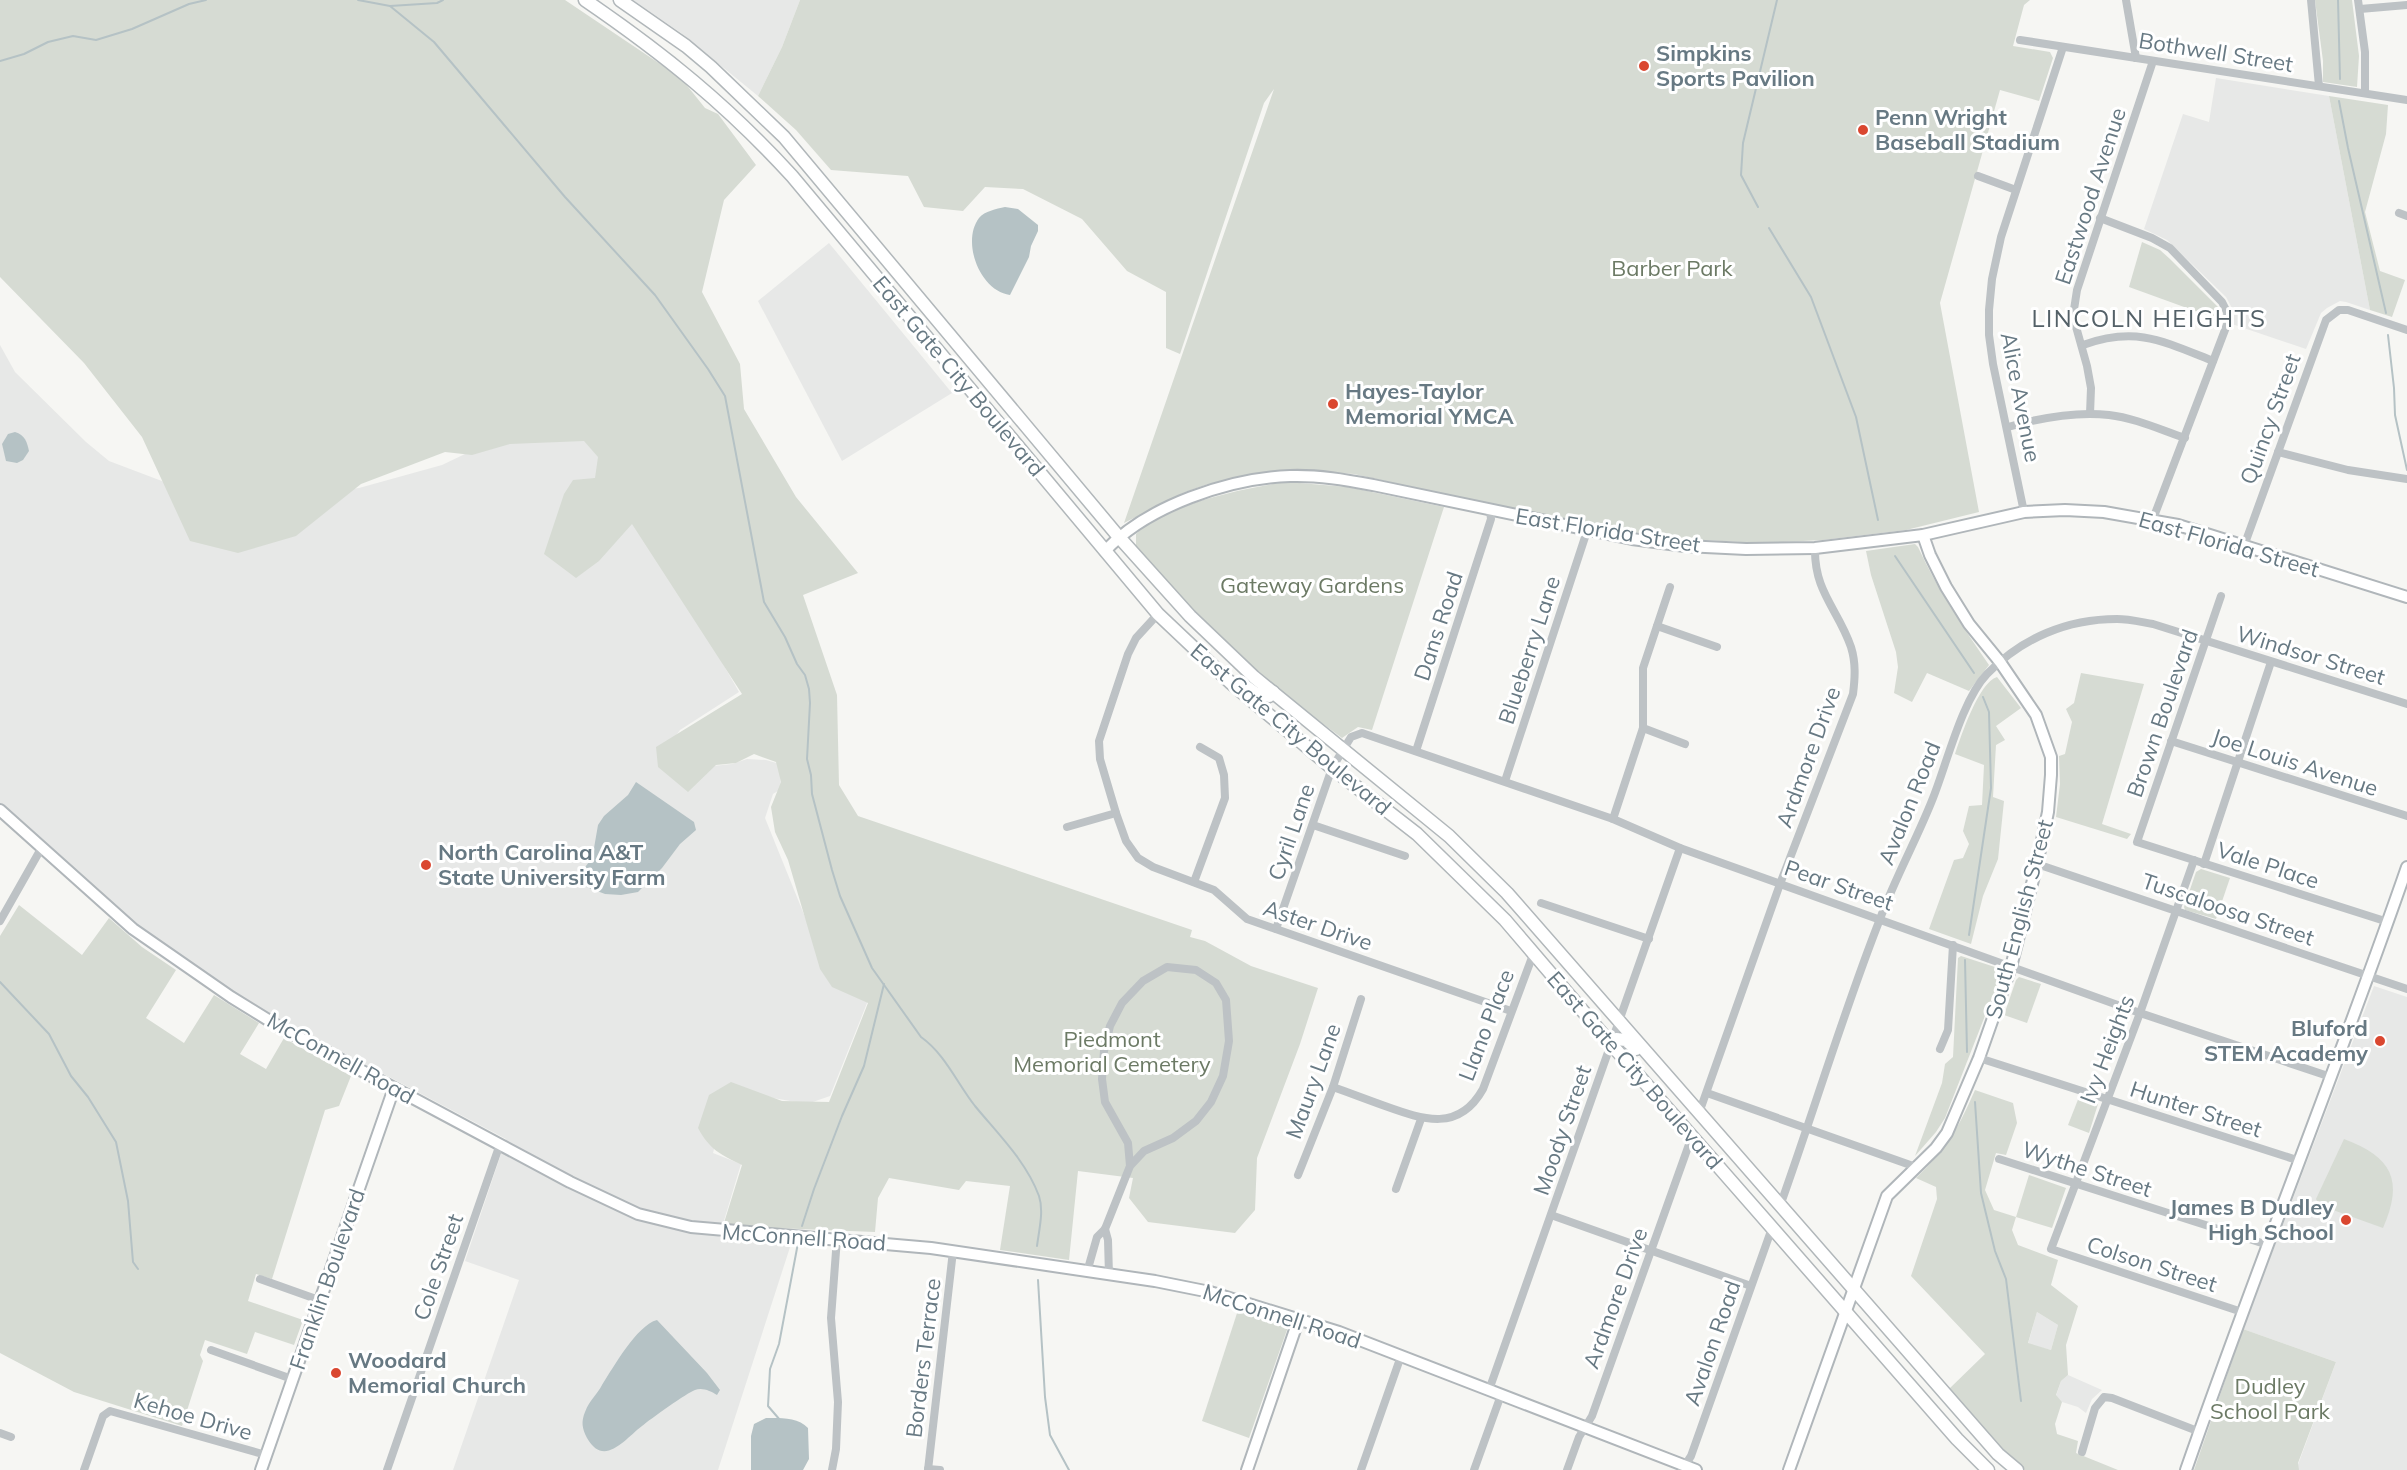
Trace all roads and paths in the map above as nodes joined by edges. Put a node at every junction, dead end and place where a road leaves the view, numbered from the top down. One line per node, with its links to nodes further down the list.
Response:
1 (585, 0): 12 (main road, East Gate City Boulevard)
2 (620, 0): 11 (main road, East Gate City Boulevard)
3 (2126, 0): 9 (street)
4 (2311, 0): 13 (street)
5 (2359, 4): 6 (street); 14 (street)
6 (2407, 4)
7 (2020, 40): 8 (street, Bothwell Street)
8 (2063, 47): 9 (street, Bothwell Street); 17 (street, Alice Avenue)
9 (2136, 58): 10 (street, Bothwell Street)
10 (2153, 61): 13 (street, Bothwell Street); 18 (street, Eastwood Avenue)
11 (711, 67): 12 (main road); 32 (main road, East Gate City Boulevard)
12 (697, 82): 35 (main road, East Gate City Boulevard)
13 (2319, 86): 14 (street, Bothwell Street)
14 (2365, 93): 15 (street, Bothwell Street)
15 (2407, 100)
16 (1978, 176): 17 (street)
17 (2016, 190): 23 (street, Alice Avenue)
18 (2100, 218): 20 (street, Eastwood Avenue); 21 (street)
19 (2407, 330): 25 (street, Quincy Street)
20 (2083, 345): 21 (street); 22 (street, Eastwood Avenue)
21 (2213, 361): 24 (street)
22 (2090, 414): 23 (street); 24 (street)
23 (2008, 427): 28 (street, Alice Avenue)
24 (2185, 438): 29 (street)
25 (2278, 452): 26 (street); 33 (street, Quincy Street)
26 (2407, 479)
27 (1490, 511): 30 (street, East Florida Street); 32 (street, East Florida Street); 52 (street, Dans Road)
28 (2024, 512): 29 (street, East Florida Street); 31 (street, East Florida Street)
29 (2153, 519): 33 (street, East Florida Street)
30 (1587, 531): 34 (street, East Florida Street); 55 (street, Blueberry Lane)
31 (1923, 535): 34 (street, East Florida Street); 43 (street, South English Street)
32 (1118, 536): 35 (street, East Florida Street); 45 (main road, East Gate City Boulevard)
33 (2244, 546): 38 (street, East Florida Street)
34 (1815, 548): 71 (street, Ardmore Drive)
35 (1105, 551): 39 (main road, East Gate City Boulevard)
36 (1670, 587): 40 (street)
37 (2221, 596): 41 (street, Brown Boulevard)
38 (2407, 597)
39 (1162, 618): 45 (main road); 54 (main road, East Gate City Boulevard); 57 (street, Aster Drive)
40 (1658, 626): 42 (street); 47 (street)
41 (2205, 642): 43 (street, Avalon Road); 44 (street, Windsor Street); 48 (street, Brown Boulevard)
42 (1717, 647)
43 (2000, 662): 67 (street, South English Street); 74 (street, Avalon Road)
44 (2271, 662): 46 (street, Windsor Street); 53 (street)
45 (1273, 692): 51 (main road, East Gate City Boulevard)
46 (2407, 704)
47 (1643, 728): 49 (street); 59 (street)
48 (2171, 741): 53 (street, Joe Louis Avenue); 62 (street, Brown Boulevard)
49 (1685, 744)
50 (1200, 747): 70 (street)
51 (1342, 748): 52 (street, Pear Street); 54 (street, Cyril Lane); 88 (main road, East Gate City Boulevard)
52 (1416, 751): 55 (street, Pear Street)
53 (2238, 763): 58 (street, Joe Louis Avenue); 68 (street)
54 (1332, 768): 60 (street, Cyril Lane); 80 (main road, East Gate City Boulevard)
55 (1505, 781): 59 (street, Pear Street)
56 (0, 810): 63 (street, McConnell Road)
57 (1116, 813): 61 (street); 70 (street, Aster Drive)
58 (2407, 816)
59 (1613, 819): 64 (street, Pear Street)
60 (1313, 825): 65 (street); 77 (street, Cyril Lane)
61 (1067, 827)
62 (2137, 842): 66 (street, Vale Place)
63 (42, 847): 75 (street); 95 (street, McConnell Road)
64 (1680, 848): 71 (street, Pear Street); 78 (street, Moody Street)
65 (1405, 856)
66 (2194, 860): 68 (street, Vale Place); 73 (street, Ivy Heights)
67 (2037, 864): 73 (street, Tuscaloosa Street); 81 (street, South English Street)
68 (2204, 864): 76 (street, Vale Place)
69 (2407, 867): 76 (street)
70 (1194, 882): 77 (street, Aster Drive)
71 (1780, 884): 74 (street, Pear Street); 96 (street, Ardmore Drive)
72 (1541, 903): 78 (street)
73 (2176, 911): 82 (street, Tuscaloosa Street); 87 (street, Ivy Heights)
74 (1880, 918): 79 (street, Pear Street); 100 (street, Avalon Road)
75 (0, 921)
76 (2388, 922): 82 (street)
77 (1276, 929): 86 (street, Aster Drive)
78 (1649, 939): 88 (street, Moody Street)
79 (1953, 945): 81 (street, Pear Street); 90 (street)
80 (1534, 952): 84 (main road, East Gate City Boulevard); 86 (street, Llano Place)
81 (2012, 967): 87 (street, Pear Street); 91 (street, South English Street)
82 (2369, 976): 83 (street, Tuscaloosa Street); 93 (street)
83 (2407, 988)
84 (1568, 993): 88 (main road); 89 (main road, East Gate City Boulevard)
85 (1361, 999): 94 (street, Maury Lane)
86 (1511, 1011): 99 (street, Llano Place)
87 (2140, 1013): 93 (street, Pear Street); 97 (street, Ivy Heights)
88 (1618, 1020): 89 (street, Moody Street); 92 (main road, East Gate City Boulevard)
89 (1611, 1044): 92 (main road); 101 (main road, East Gate City Boulevard); 111 (street, Moody Street)
90 (1940, 1049)
91 (1979, 1058): 97 (street, Hunter Street); 106 (street, South English Street)
92 (1664, 1072): 98 (main road, East Gate City Boulevard)
93 (2331, 1077): 104 (street)
94 (1333, 1087): 99 (street, Llano Place); 107 (street, Maury Lane)
95 (394, 1088): 102 (street, McConnell Road); 125 (street, Franklin Boulevard)
96 (1707, 1093): 98 (street, Ardmore Drive); 100 (street)
97 (2107, 1100): 104 (street, Hunter Street); 108 (street, Ivy Heights)
98 (1699, 1113): 110 (main road, East Gate City Boulevard)
99 (1421, 1119): 109 (street)
100 (1808, 1128): 106 (street); 110 (street, Avalon Road)
101 (1692, 1136): 112 (main road, East Gate City Boulevard); 118 (street, Ardmore Drive)
102 (500, 1144): 114 (street, McConnell Road); 145 (street, Cole Street)
103 (1999, 1159): 108 (street, Wythe Street)
104 (2300, 1161): 115 (street)
105 (1130, 1166): 105 (street); 113 (street)
106 (1916, 1167): 124 (street, South English Street)
107 (1298, 1175)
108 (2075, 1184): 115 (street, Wythe Street); 116 (street, Ivy Heights)
109 (1396, 1189)
110 (1780, 1206): 124 (main road, East Gate City Boulevard)
111 (1551, 1215): 118 (street); 133 (street, Moody Street)
112 (1772, 1228): 119 (main road, East Gate City Boulevard); 123 (street, Avalon Road)
113 (1105, 1229): 120 (street); 121 (street)
114 (837, 1238): 117 (street, McConnell Road); 146 (street)
115 (2268, 1245): 127 (street)
116 (2051, 1249): 127 (street, Colson Street)
117 (953, 1251): 120 (street, McConnell Road); 141 (street, Borders Terrace)
118 (1652, 1251): 123 (street); 135 (street, Ardmore Drive)
119 (1798, 1257): 124 (main road); 126 (main road, East Gate City Boulevard)
120 (1087, 1272): 121 (street, McConnell Road)
121 (1109, 1275): 128 (street, McConnell Road)
122 (260, 1279): 125 (street)
123 (1751, 1286): 142 (street, Avalon Road)
124 (1853, 1290): 126 (street, South English Street); 129 (main road, East Gate City Boulevard)
125 (319, 1300): 132 (street, Franklin Boulevard)
126 (1846, 1312): 129 (main road); 152 (street, South English Street); 153 (main road, East Gate City Boulevard)
127 (2242, 1312): 136 (street)
128 (1299, 1318): 131 (street, McConnell Road); 148 (street)
129 (1902, 1346): 154 (main road, East Gate City Boulevard)
130 (211, 1350): 132 (street)
131 (1401, 1356): 133 (street, McConnell Road); 149 (street)
132 (292, 1379): 140 (street, Franklin Boulevard)
133 (1489, 1390): 134 (street, McConnell Road)
134 (1501, 1395): 135 (street, McConnell Road); 150 (street)
135 (1585, 1428): 142 (street, McConnell Road); 151 (street, Ardmore Drive)
136 (2199, 1432): 139 (street); 155 (street)
137 (0, 1433): 138 (street)
138 (11, 1437)
139 (2082, 1452)
140 (266, 1455): 143 (street, Kehoe Drive); 144 (street, Franklin Boulevard)
141 (928, 1469): 147 (street)
142 (1688, 1469)
143 (84, 1470)
144 (261, 1470)
145 (387, 1470)
146 (832, 1470)
147 (940, 1470)
148 (1247, 1470)
149 (1361, 1470)
150 (1474, 1470)
151 (1568, 1470)
152 (1789, 1470)
153 (1988, 1470)
154 (2016, 1470)
155 (2186, 1470)

